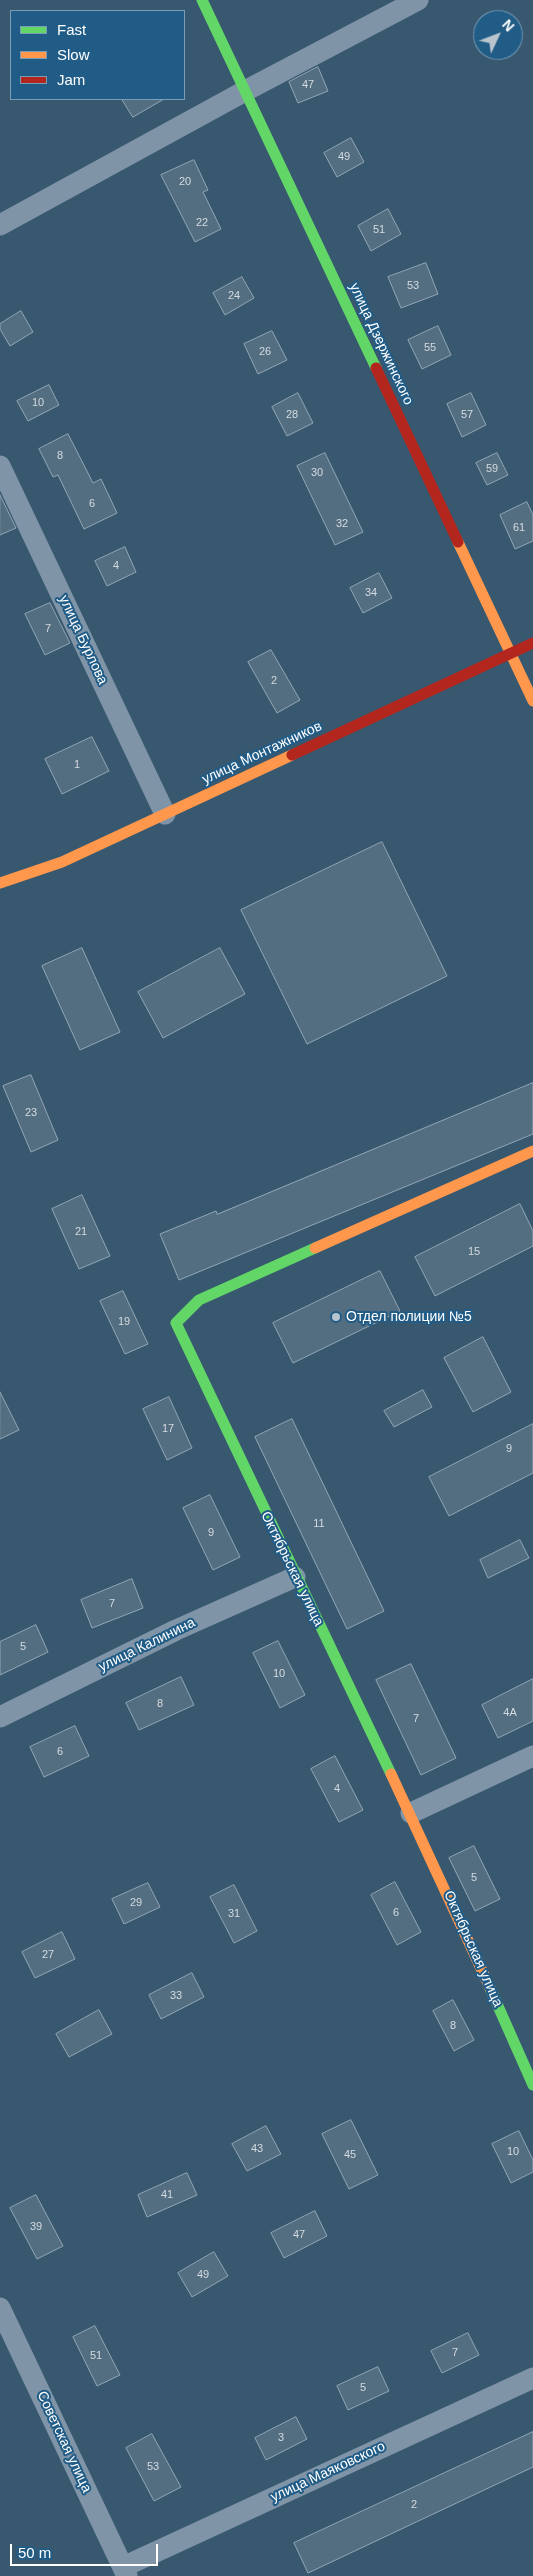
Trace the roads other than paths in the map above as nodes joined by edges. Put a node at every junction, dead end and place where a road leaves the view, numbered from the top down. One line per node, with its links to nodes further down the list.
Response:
1 (202, 0): 3 (street, улица Дзержинского)
2 (418, 0): 3 (street)
3 (245, 91): 4 (street); 7 (street, улица Дзержинского)
4 (0, 225)
5 (0, 466): 9 (street, улица Бурлова)
6 (533, 643): 7 (street, улица Монтажников)
7 (511, 654): 8 (street, улица Дзержинского); 9 (street, улица Монтажников)
8 (533, 701)
9 (165, 814): 10 (street, улица Монтажников)
10 (0, 883)
11 (533, 1151): 12 (street, Октябрьская улица)
12 (295, 1576): 13 (street, улица Калинина); 15 (street, Октябрьская улица)
13 (0, 1717)
14 (533, 1756): 15 (street)
15 (411, 1814): 16 (street, Октябрьская улица)
16 (533, 2084)
17 (0, 2308): 19 (street, Советская улица)
18 (533, 2378): 19 (street, улица Маяковского)
19 (125, 2572)

